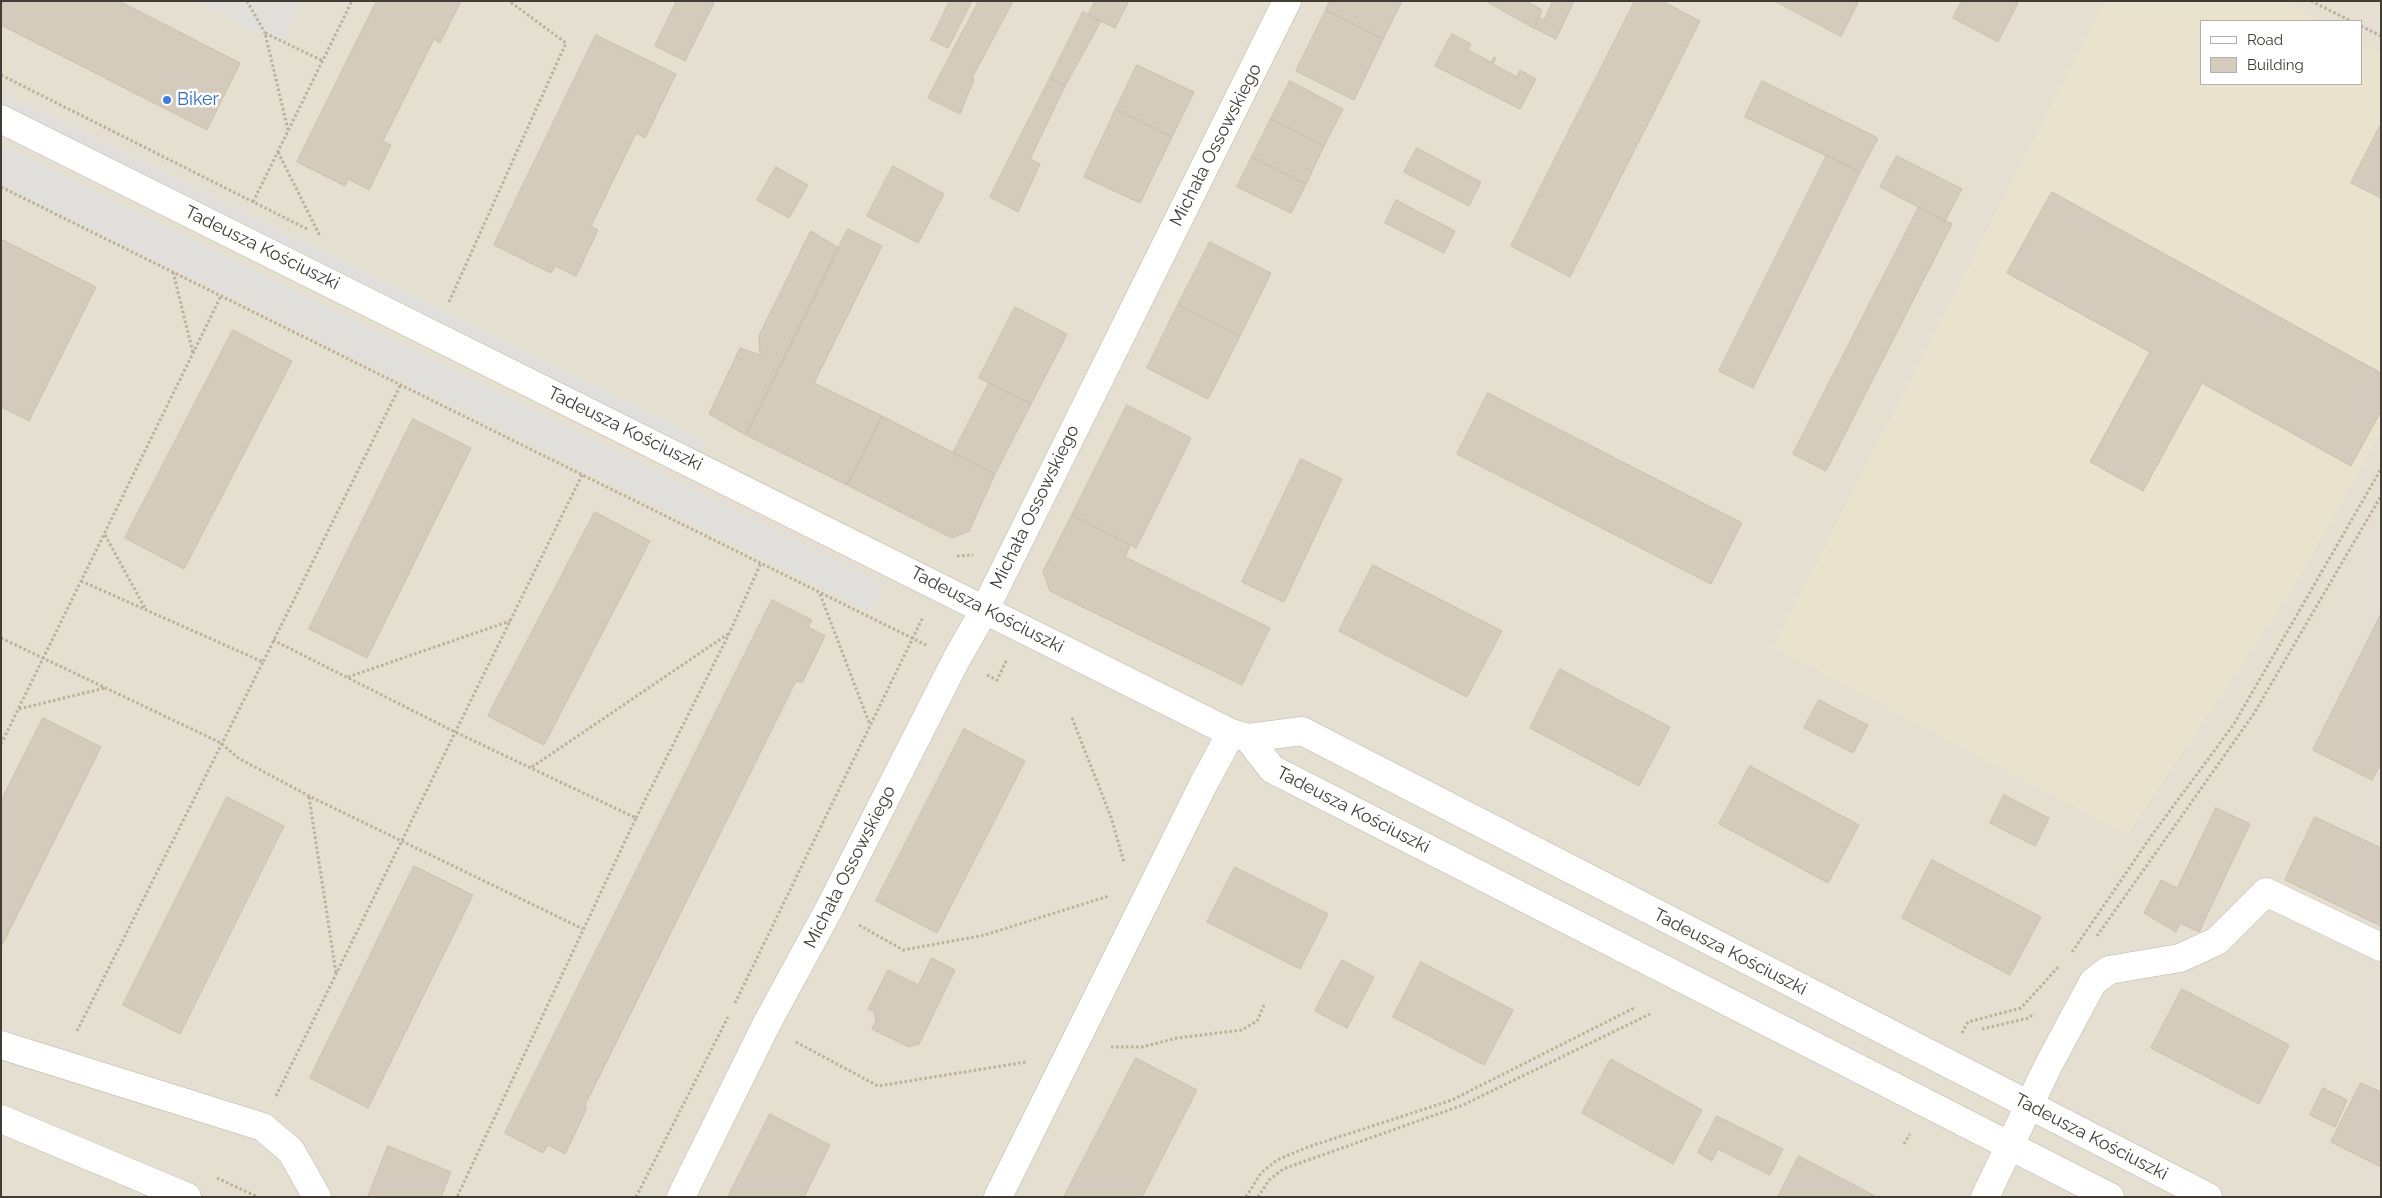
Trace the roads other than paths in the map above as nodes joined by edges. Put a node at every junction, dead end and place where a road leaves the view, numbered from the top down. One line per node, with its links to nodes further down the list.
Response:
1 (1287, 1): 3 (street, Michała Ossowskiego)
2 (1, 119): 3 (street, Tadeusza Kościuszki)
3 (985, 609): 4 (street, Tadeusza Kościuszki); 13 (street, Michała Ossowskiego)
4 (1240, 735): 7 (street, Tadeusza Kościuszki); 9 (street, Tadeusza Kościuszki); 14 (street)
5 (2381, 947): 7 (street)
6 (1, 1045): 12 (street)
7 (2029, 1106): 9 (street); 16 (street, Tadeusza Kościuszki)
8 (1, 1119): 11 (street)
9 (2011, 1146): 10 (street); 15 (street, Tadeusza Kościuszki)
10 (1987, 1193)
11 (187, 1197)
12 (317, 1197)
13 (681, 1197)
14 (998, 1197)
15 (2110, 1197)
16 (2208, 1197)

